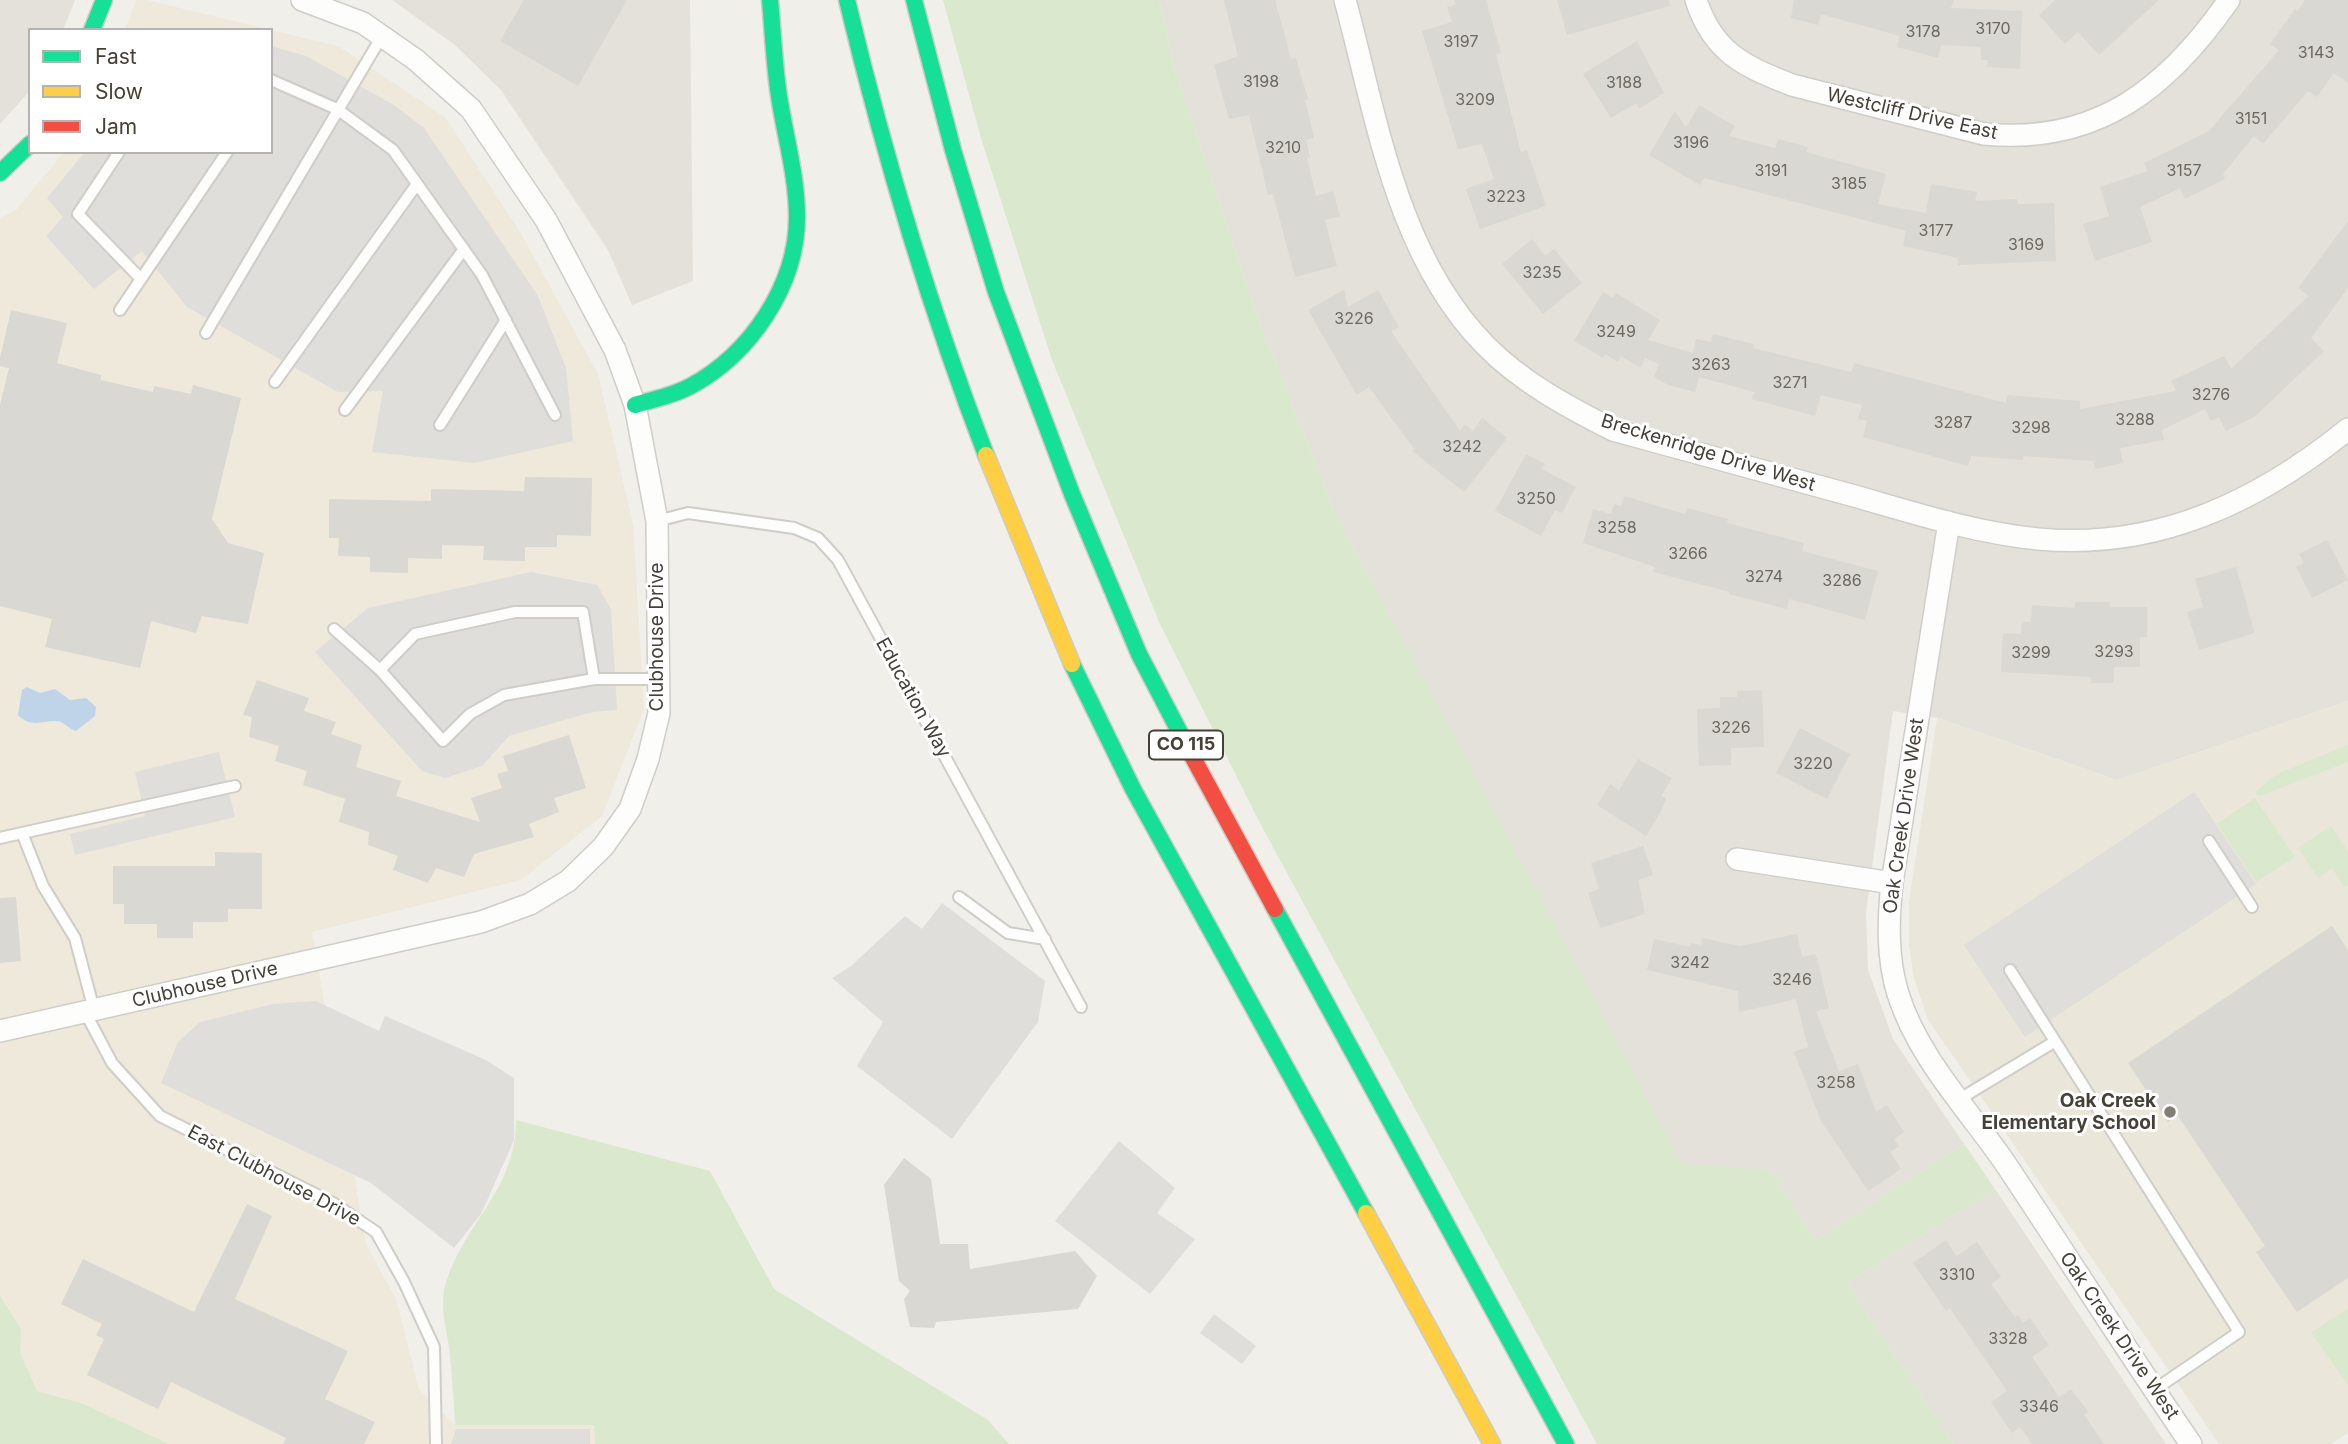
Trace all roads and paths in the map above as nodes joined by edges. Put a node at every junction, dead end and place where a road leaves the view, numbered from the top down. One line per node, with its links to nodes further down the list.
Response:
1 (104, 0): 9 (main road)
2 (302, 0): 10 (street, Clubhouse Drive)
3 (770, 0): 24 (main road)
4 (847, 0): 52 (main road, CO 115)
5 (914, 0): 53 (main road, CO 115)
6 (1345, 0): 30 (street, Breckenridge Drive West)
7 (1696, 0): 8 (street, Westcliff Drive East)
8 (2229, 0)
9 (93, 28)
10 (382, 36): 12 (lane); 24 (street, Clubhouse Drive)
11 (273, 81): 12 (lane)
12 (337, 109): 17 (lane); 22 (lane)
13 (28, 146): 16 (main road)
14 (118, 154): 19 (lane)
15 (226, 154): 19 (lane)
16 (0, 173)
17 (417, 184): 18 (lane); 23 (lane)
18 (464, 249): 21 (lane); 25 (lane)
19 (141, 279): 20 (lane)
20 (120, 310)
21 (506, 320): 26 (lane); 27 (lane)
22 (206, 333)
23 (275, 382)
24 (635, 405): 29 (street, Clubhouse Drive)
25 (345, 410)
26 (555, 415)
27 (440, 425)
28 (2348, 429): 30 (street, Breckenridge Drive West)
29 (657, 521): 34 (street, Clubhouse Drive); 43 (lane, Education Way)
30 (1949, 522): 40 (street, Oak Creek Drive West)
31 (334, 629): 32 (lane)
32 (380, 670): 33 (lane); 33 (lane)
33 (594, 679): 34 (lane)
34 (658, 679): 46 (street, Clubhouse Drive)
35 (235, 786): 36 (lane)
36 (22, 833): 37 (lane); 46 (lane, East Clubhouse Drive)
37 (0, 838)
38 (2209, 841): 42 (lane)
39 (1737, 859): 40 (street)
40 (1892, 883): 49 (street, Oak Creek Drive West)
41 (959, 897): 43 (lane)
42 (2252, 907)
43 (1045, 939): 45 (lane, Education Way)
44 (2010, 970): 48 (lane)
45 (1082, 1007)
46 (90, 1011): 47 (street, Clubhouse Drive); 51 (lane, East Clubhouse Drive)
47 (0, 1031)
48 (2054, 1042): 49 (lane); 50 (lane)
49 (1958, 1101): 50 (street, Oak Creek Drive West)
50 (2154, 1390): 54 (street, Oak Creek Drive West)
51 (436, 1444)
52 (1492, 1444)
53 (1566, 1444)
54 (2191, 1444)

